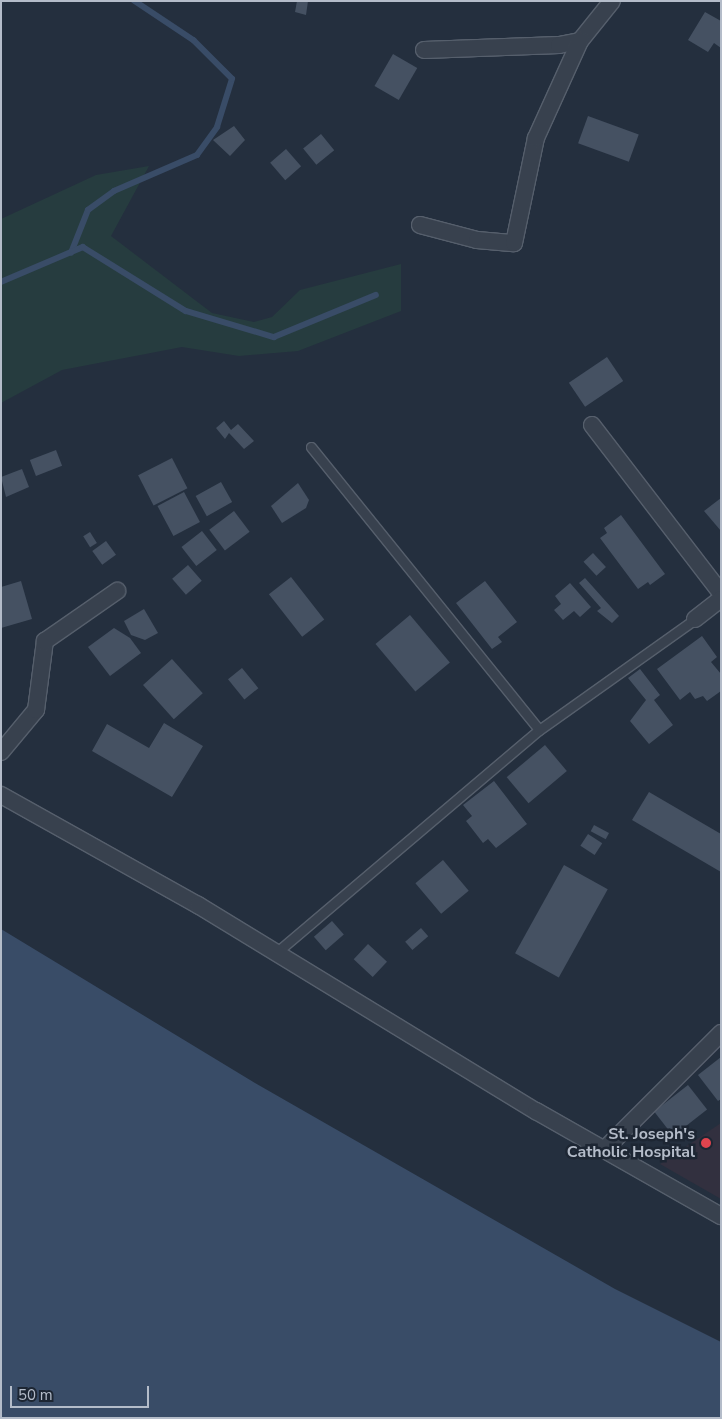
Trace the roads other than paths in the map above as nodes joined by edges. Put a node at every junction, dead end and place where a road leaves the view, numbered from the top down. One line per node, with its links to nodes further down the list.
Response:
1 (612, 1): 2 (street)
2 (580, 40): 3 (street); 4 (street)
3 (424, 50)
4 (420, 224)
5 (592, 425): 8 (street)
6 (312, 447): 11 (lane)
7 (116, 591): 12 (street)
8 (721, 593)
9 (721, 599): 10 (street)
10 (695, 619): 11 (lane)
11 (539, 730): 14 (lane)
12 (1, 752)
13 (1, 795): 14 (street)
14 (277, 952): 16 (street)
15 (721, 1033): 16 (street)
16 (605, 1149): 17 (street)
17 (721, 1216)

